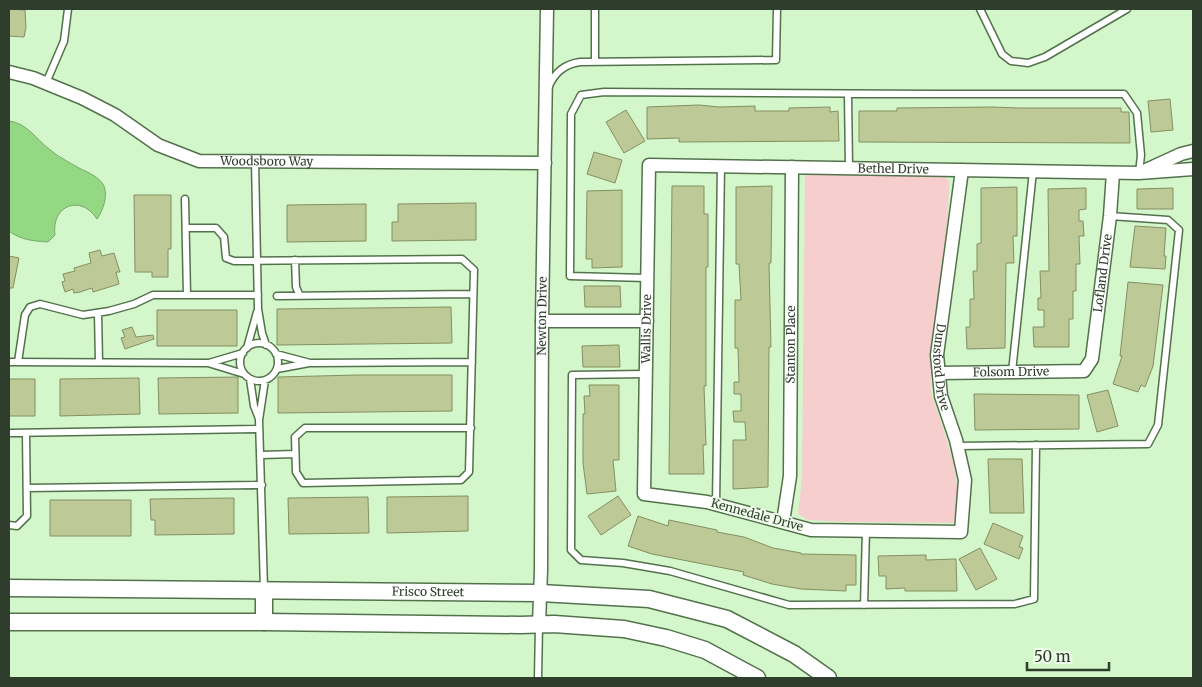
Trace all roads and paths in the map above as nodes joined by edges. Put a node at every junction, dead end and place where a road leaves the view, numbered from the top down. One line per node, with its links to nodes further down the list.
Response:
1 (68, 9): 9 (lane)
2 (546, 9): 11 (street, Newton Drive)
3 (595, 9): 7 (lane)
4 (777, 9): 7 (lane)
5 (980, 9): 6 (lane)
6 (1127, 9)
7 (595, 61): 11 (lane)
8 (9, 72): 9 (street, Woodsboro Way)
9 (46, 83): 13 (street, Woodsboro Way)
10 (848, 94): 18 (lane); 23 (lane); 29 (lane)
11 (546, 96): 14 (street, Newton Drive)
12 (1193, 151): 23 (street, Bethel Drive)
13 (255, 161): 14 (street, Woodsboro Way); 28 (lane)
14 (545, 163): 37 (street, Newton Drive)
15 (649, 165): 16 (street, Bethel Drive); 29 (street, Wallis Drive)
16 (721, 166): 17 (street, Bethel Drive); 67 (lane)
17 (792, 167): 18 (street, Bethel Drive); 68 (street, Stanton Place)
18 (849, 168): 20 (street, Bethel Drive)
19 (1193, 169): 23 (street, Bethel Drive)
20 (962, 170): 21 (street, Bethel Drive); 51 (street, Dunsford Drive)
21 (1034, 171): 22 (street, Bethel Drive); 50 (lane)
22 (1113, 173): 23 (street, Bethel Drive); 25 (street, Lofland Drive)
23 (1139, 173)
24 (185, 199): 26 (lane)
25 (1110, 216): 49 (street, Lofland Drive); 60 (lane)
26 (186, 228): 28 (lane); 31 (lane)
27 (294, 260): 28 (lane); 30 (lane); 34 (lane)
28 (257, 262): 32 (lane)
29 (647, 278): 38 (street, Wallis Drive)
30 (473, 294): 34 (lane); 45 (lane)
31 (187, 295): 32 (lane); 36 (lane)
32 (258, 295): 35 (lane)
33 (277, 296): 34 (lane)
34 (300, 296)
35 (258, 309): 39 (lane); 40 (lane)
36 (98, 313): 43 (lane); 44 (lane)
37 (542, 321): 38 (street); 74 (street, Newton Drive)
38 (647, 321): 52 (street, Wallis Drive)
39 (266, 345): 40 (lane); 41 (lane)
40 (245, 351): 47 (lane); 53 (lane)
41 (276, 354): 46 (lane); 48 (lane)
42 (9, 362): 43 (lane)
43 (18, 362): 44 (lane)
44 (99, 362): 47 (lane)
45 (472, 362): 46 (lane); 57 (lane)
46 (310, 363): 48 (lane)
47 (208, 364): 53 (lane)
48 (277, 369): 54 (lane)
49 (1084, 371): 50 (street, Folsom Drive)
50 (1012, 372): 51 (street, Folsom Drive)
51 (939, 373): 61 (street, Dunsford Drive)
52 (645, 374): 66 (street, Wallis Drive); 75 (lane)
53 (247, 376): 54 (lane); 55 (lane)
54 (265, 380): 55 (lane)
55 (259, 420): 56 (lane)
56 (259, 428): 59 (lane); 63 (lane)
57 (471, 428): 62 (lane); 62 (lane)
58 (9, 433): 59 (lane)
59 (26, 433): 65 (lane)
60 (1036, 445): 61 (lane); 75 (lane)
61 (957, 446): 71 (street, Dunsford Drive)
62 (295, 454): 63 (lane)
63 (261, 455): 64 (lane)
64 (262, 485): 65 (lane); 73 (lane)
65 (27, 488): 69 (lane)
66 (644, 494): 67 (street, Kennedale Drive)
67 (716, 504): 68 (street, Kennedale Drive)
68 (783, 522): 70 (street, Kennedale Drive)
69 (9, 525)
70 (866, 530): 71 (street, Kennedale Drive); 75 (lane)
71 (961, 532)
72 (9, 588): 73 (street, Frisco Street)
73 (264, 591): 74 (street, Frisco Street); 77 (street)
74 (540, 593): 78 (street, Newton Drive); 81 (street, Frisco Street)
75 (864, 605)
76 (9, 622): 77 (street)
77 (264, 622): 78 (street)
78 (539, 624): 79 (lane); 80 (street)
79 (538, 678)
80 (757, 678)
81 (828, 678)

